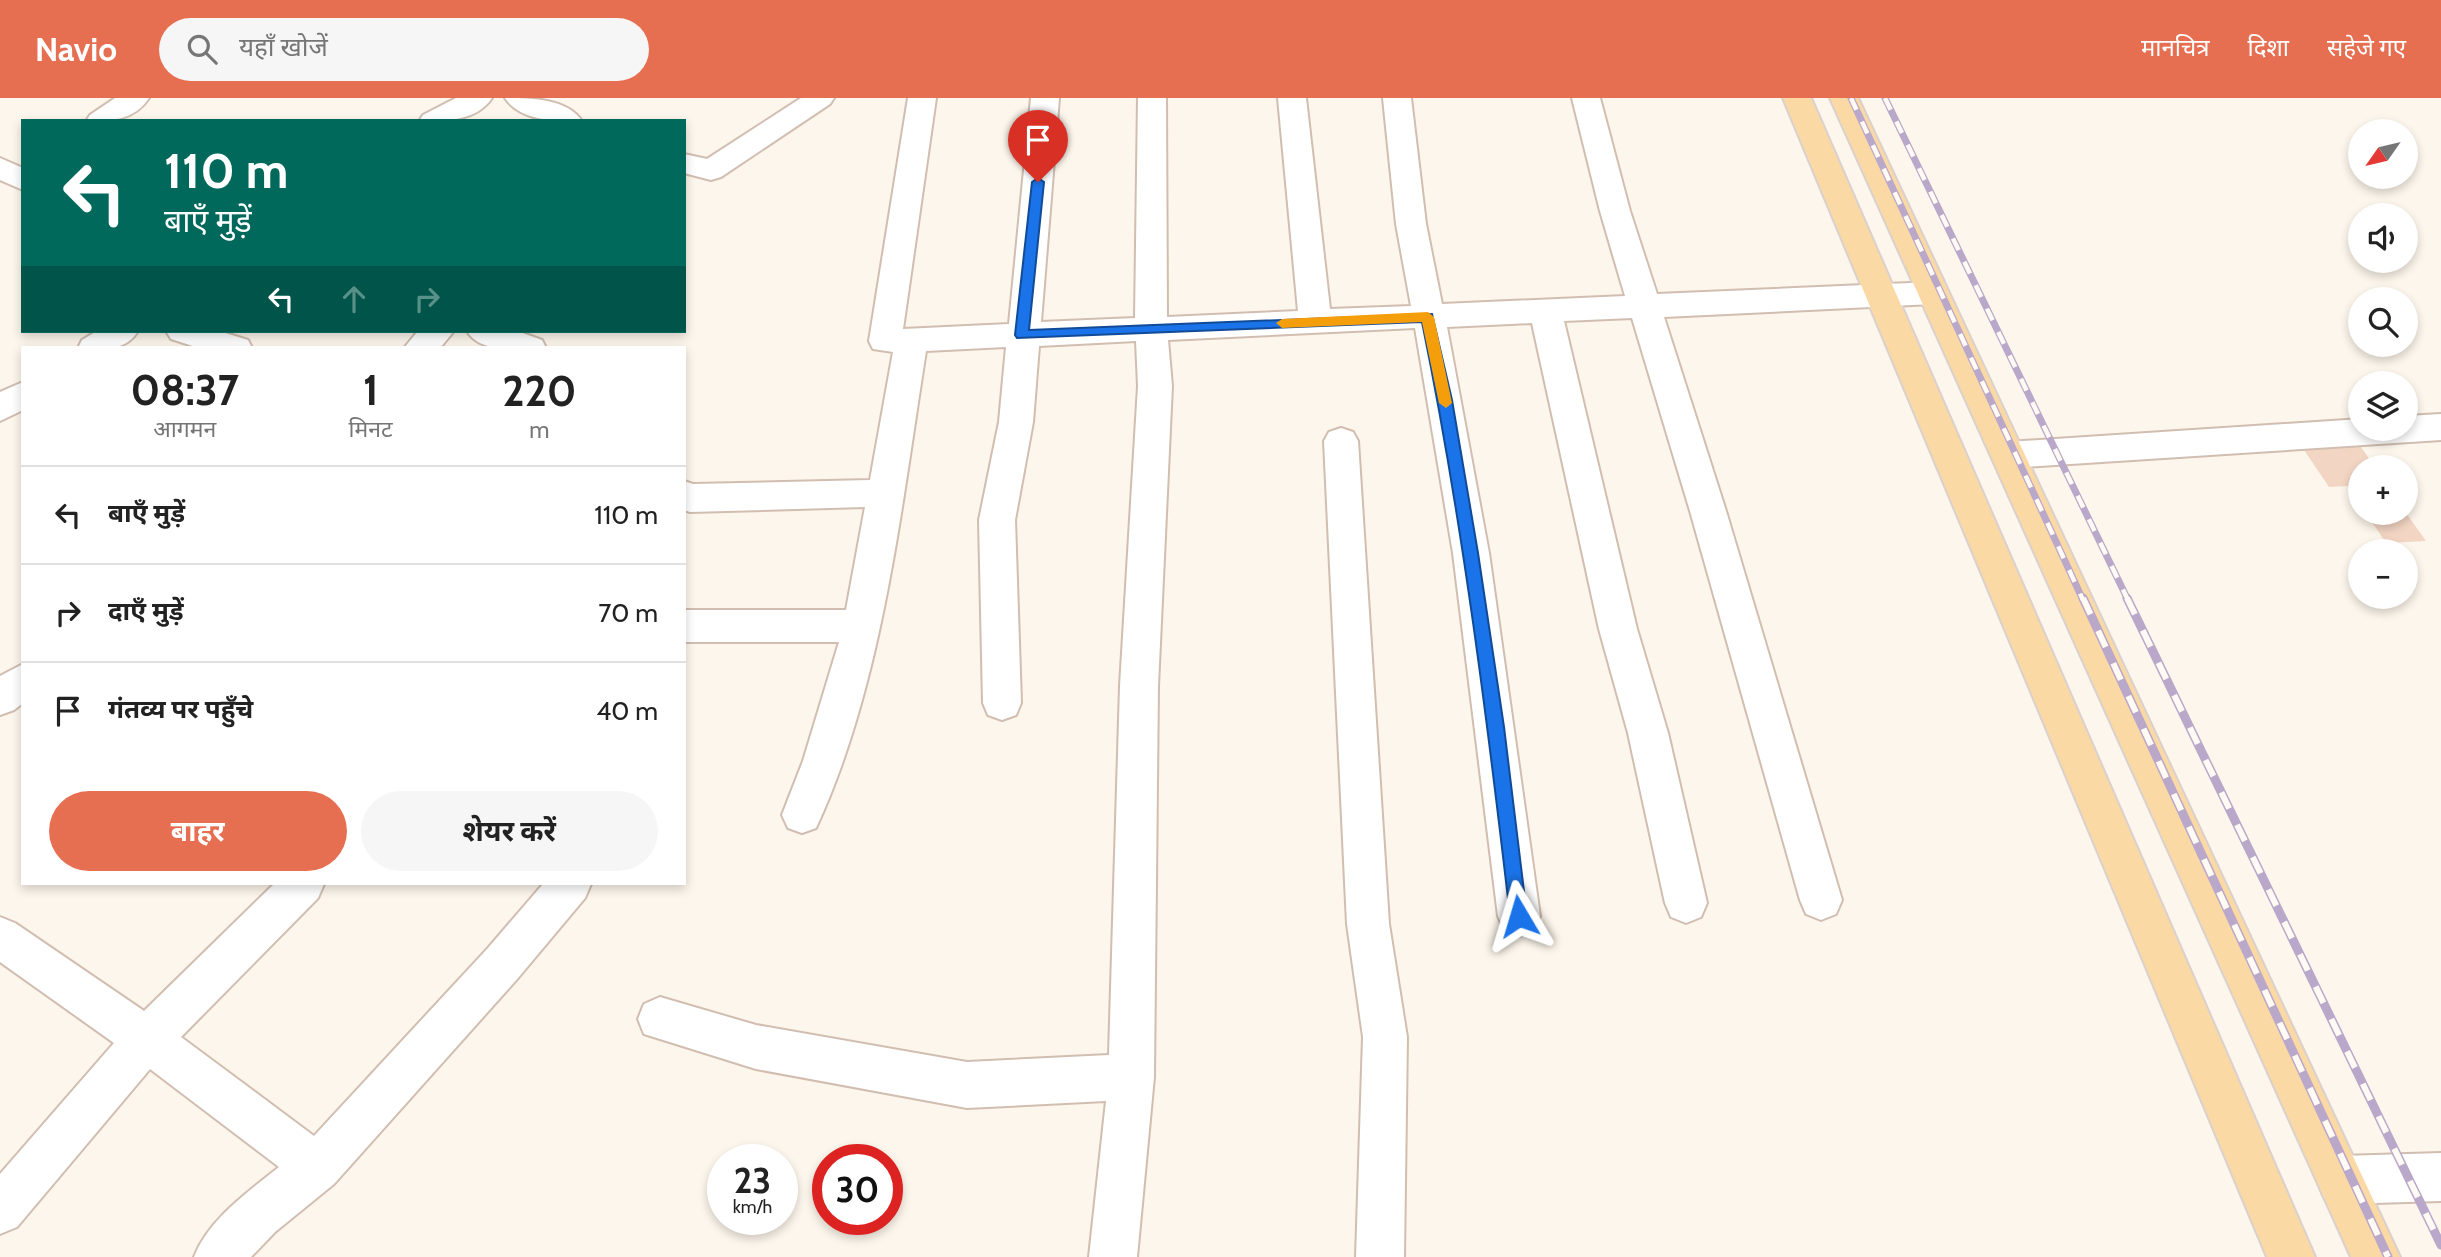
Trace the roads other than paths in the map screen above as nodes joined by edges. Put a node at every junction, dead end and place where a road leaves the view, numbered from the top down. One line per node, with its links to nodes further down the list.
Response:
1 (135, 98): 13 (street)
2 (478, 98): 14 (street)
3 (519, 98): 15 (street)
4 (820, 98): 16 (street)
5 (922, 98): 30 (street)
6 (1045, 98): 29 (street)
7 (1152, 98): 24 (street)
8 (1292, 98): 23 (street)
9 (1396, 98): 22 (street)
10 (1586, 98): 20 (street)
11 (1797, 98): 19 (main road)
12 (1844, 98): 18 (main road)
13 (103, 119)
14 (437, 119)
15 (564, 119)
16 (698, 167): 17 (street)
17 (686, 185)
18 (1933, 293): 19 (street); 39 (main road)
19 (1882, 297): 20 (street); 64 (main road)
20 (1645, 307): 21 (street); 50 (street)
21 (1546, 312): 22 (street); 51 (street)
22 (1428, 317): 23 (street); 52 (street)
23 (1315, 322): 24 (street)
24 (1151, 330): 29 (street); 56 (street)
25 (119, 333): 31 (street)
26 (188, 333): 32 (street)
27 (436, 333): 33 (street)
28 (489, 333): 34 (street)
29 (1022, 335): 30 (street); 46 (street)
30 (912, 340): 40 (street)
31 (97, 346)
32 (230, 346)
33 (423, 346)
34 (524, 346)
35 (21, 395): 36 (street)
36 (0, 408)
37 (2441, 427): 39 (street)
38 (1340, 442): 63 (street)
39 (2008, 455): 59 (main road)
40 (886, 493): 41 (street); 43 (street)
41 (686, 496)
42 (686, 626): 43 (street)
43 (862, 626): 47 (street)
44 (21, 682): 45 (street)
45 (0, 698)
46 (1002, 703)
47 (802, 815)
48 (302, 885): 55 (street)
49 (569, 885): 57 (street)
50 (1821, 900)
51 (1686, 904)
52 (1519, 916)
53 (0, 937): 55 (street)
54 (660, 1019): 56 (street)
55 (146, 1039): 57 (street); 60 (street)
56 (1131, 1077): 62 (street)
57 (317, 1167): 61 (street)
58 (2441, 1177): 59 (street)
59 (2341, 1180): 65 (main road)
60 (0, 1210)
61 (218, 1257)
62 (1112, 1257)
63 (1381, 1257)
64 (2291, 1257)
65 (2376, 1257)

